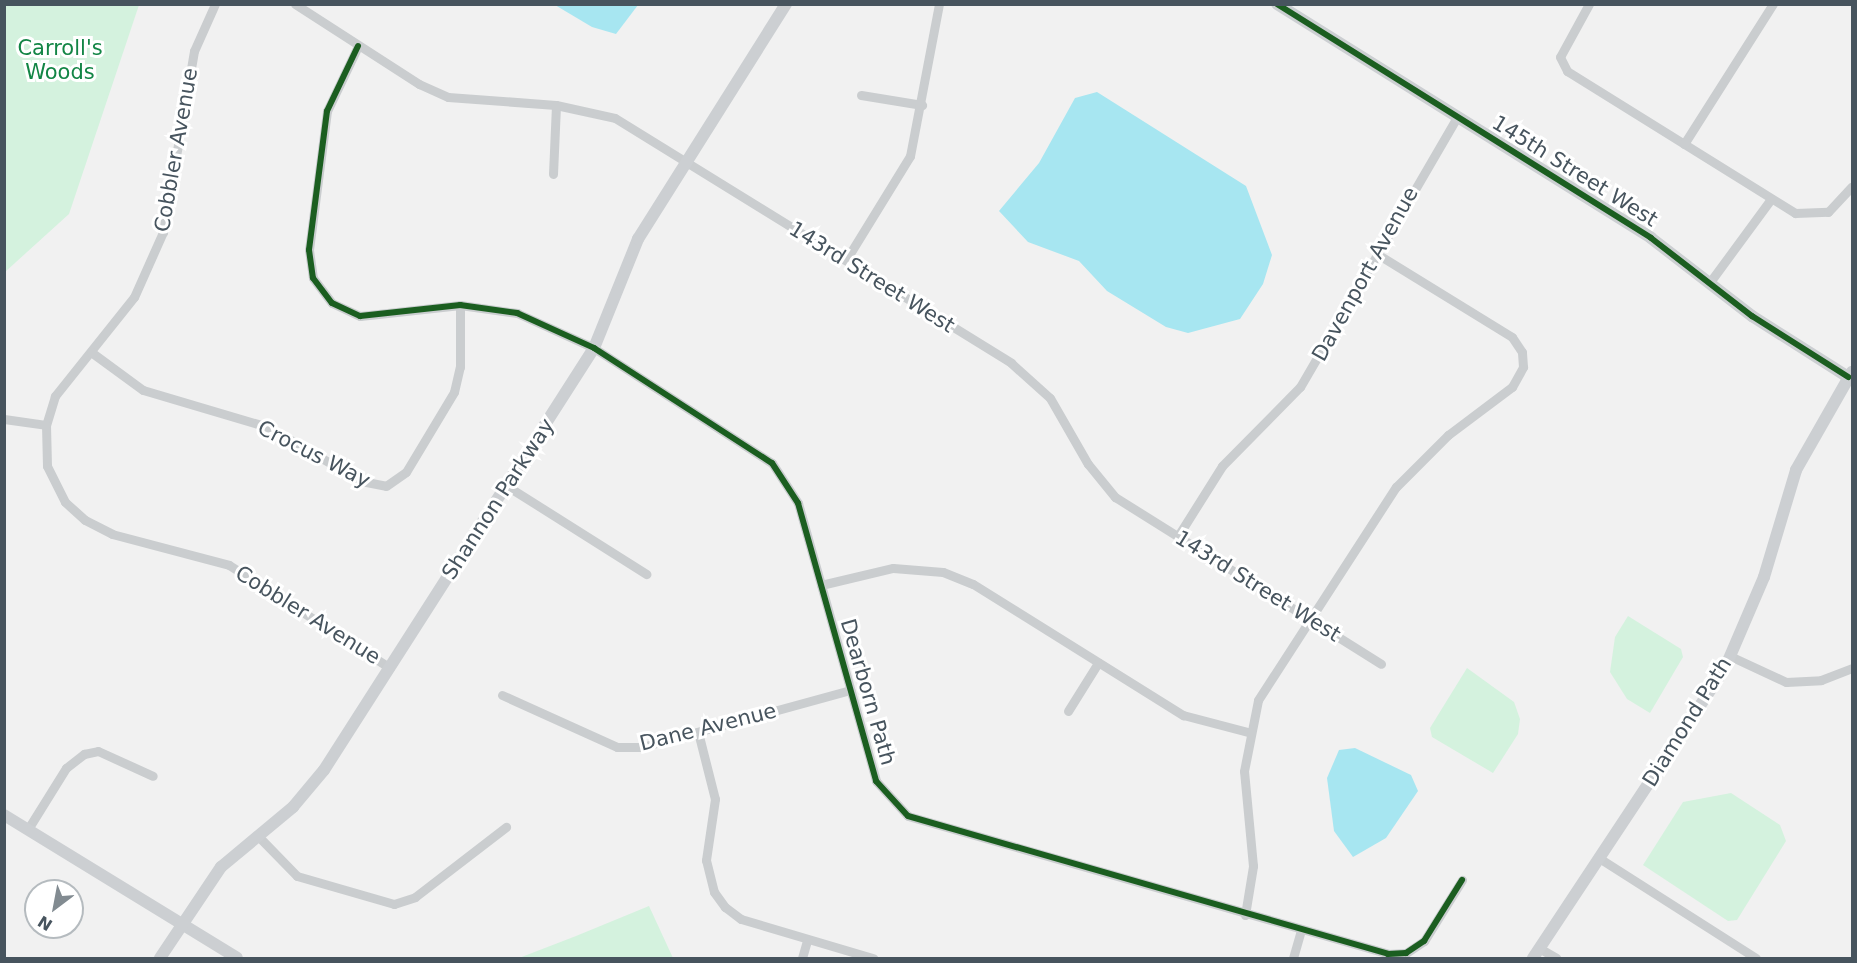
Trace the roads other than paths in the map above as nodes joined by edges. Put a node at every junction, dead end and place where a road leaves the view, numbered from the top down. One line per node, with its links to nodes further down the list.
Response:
1 (215, 4): 23 (street, Cobbler Avenue)
2 (295, 4): 8 (street, 143rd Street West)
3 (786, 4): 14 (street, Shannon Parkway)
4 (939, 4): 11 (street)
5 (1277, 4): 12 (street, 145th Street West)
6 (1588, 4): 13 (street)
7 (1773, 4): 13 (street)
8 (358, 46): 10 (street, 143rd Street West); 21 (street, Dearborn Path)
9 (861, 95): 11 (street)
10 (556, 105): 14 (street, 143rd Street West); 15 (street)
11 (922, 105): 19 (street)
12 (1457, 117): 18 (street, Davenport Avenue); 20 (street, 145th Street West)
13 (1684, 144): 17 (street)
14 (685, 161): 19 (street, 143rd Street West); 22 (street, Shannon Parkway)
15 (554, 174)
16 (1852, 186): 17 (street)
17 (1771, 199): 20 (street)
18 (1377, 254): 28 (street, Davenport Avenue); 31 (street)
19 (846, 260): 28 (street, 143rd Street West)
20 (1710, 282): 24 (street, 145th Street West)
21 (460, 305): 22 (street, Dearborn Path); 23 (street, Crocus Way)
22 (594, 348): 27 (street, Shannon Parkway); 30 (street, Dearborn Path)
23 (91, 352): 26 (street, Cobbler Avenue)
24 (1850, 374): 32 (street, Diamond Path)
25 (4, 419): 26 (street)
26 (45, 425): 35 (street, Cobbler Avenue)
27 (507, 486): 29 (street); 35 (street, Shannon Parkway)
28 (1178, 536): 31 (street, 143rd Street West)
29 (646, 574)
30 (821, 585): 33 (street); 37 (street, Dearborn Path)
31 (1310, 619): 34 (street, 143rd Street West); 41 (street)
32 (1730, 656): 36 (street); 47 (street, Diamond Path)
33 (1098, 663): 39 (street); 41 (street)
34 (1381, 663)
35 (390, 668): 46 (street, Shannon Parkway)
36 (1852, 668)
37 (850, 690): 40 (street, Dane Avenue); 49 (street, Dearborn Path)
38 (502, 695): 40 (street, Dane Avenue)
39 (1068, 711)
40 (698, 732): 52 (street)
41 (1248, 732): 49 (street)
42 (153, 776): 45 (street)
43 (4, 815): 45 (street)
44 (506, 827): 46 (street)
45 (28, 830): 50 (street)
46 (258, 836): 50 (street, Shannon Parkway)
47 (1599, 858): 53 (street, Diamond Path); 60 (street)
48 (1462, 880): 51 (street, Dearborn Path)
49 (1245, 915): 51 (street, Dearborn Path)
50 (183, 926): 54 (street, Shannon Parkway); 55 (street)
51 (1301, 930): 58 (street)
52 (807, 940): 56 (street); 57 (street)
53 (1536, 953): 59 (street)
54 (160, 958)
55 (237, 958)
56 (802, 958)
57 (873, 958)
58 (1293, 958)
59 (1556, 958)
60 (1756, 958)

